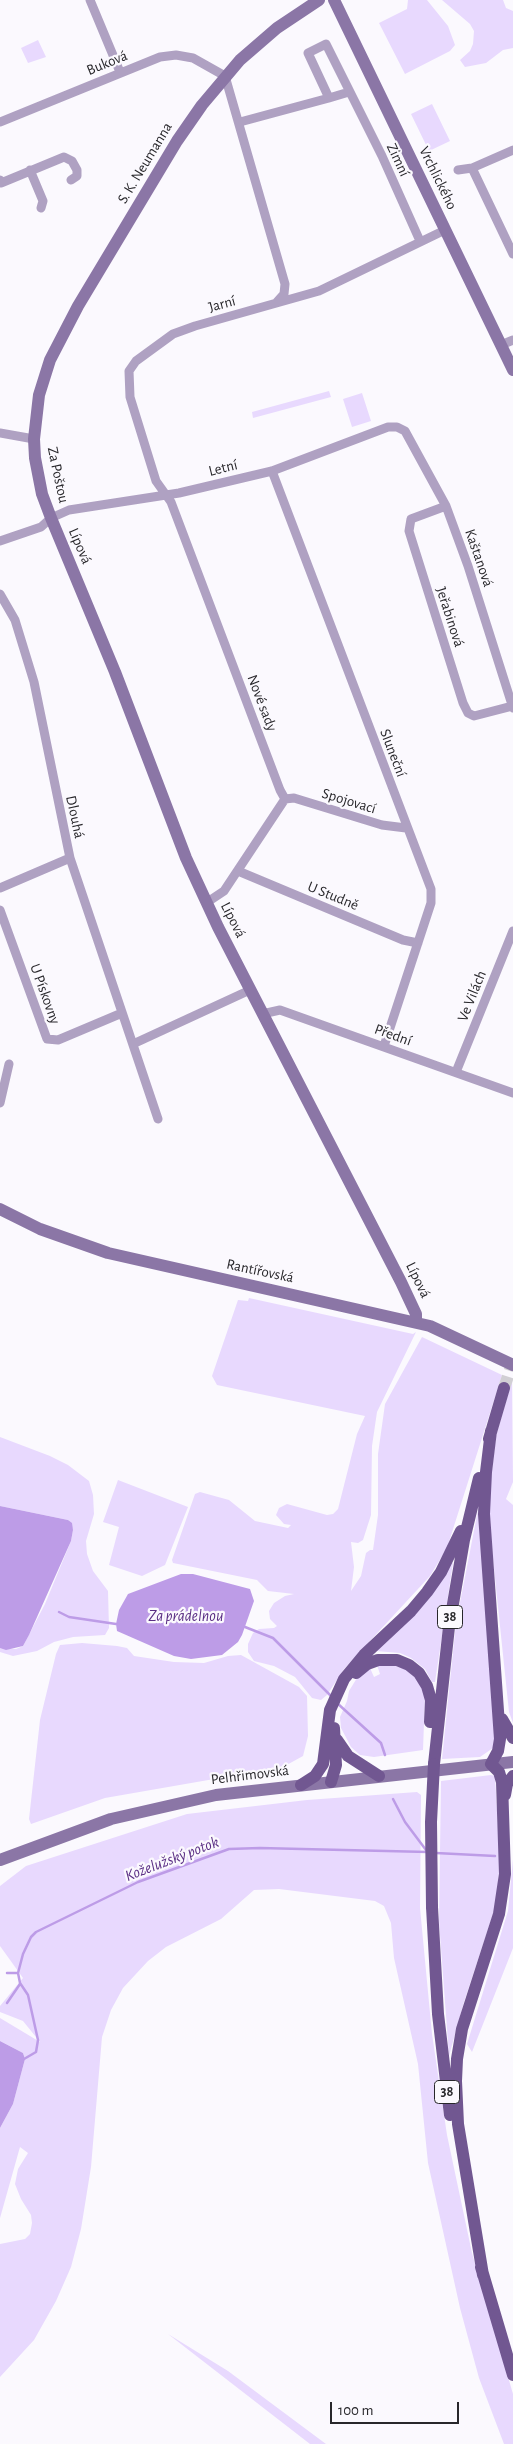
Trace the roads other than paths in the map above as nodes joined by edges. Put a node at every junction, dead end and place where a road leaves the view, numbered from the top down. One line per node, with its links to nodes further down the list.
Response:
1 (90, 0): 4 (street)
2 (319, 0): 5 (street, S. K. Neumanna)
3 (334, 0): 17 (street, Vrchlického)
4 (120, 72): 5 (street, Buková); 8 (street, Buková)
5 (225, 76): 9 (street); 23 (street, S. K. Neumanna)
6 (349, 92): 7 (street); 7 (street, Zimní); 18 (street, Zimní)
7 (329, 98): 9 (street)
8 (0, 122)
9 (240, 122): 20 (street)
10 (513, 150): 11 (street)
11 (472, 168): 13 (street); 19 (street)
12 (30, 170): 14 (street); 15 (street); 16 (street)
13 (458, 170)
14 (71, 180)
15 (0, 182)
16 (42, 208)
17 (445, 230): 18 (street); 21 (street, Vrchlického)
18 (420, 241): 20 (street)
19 (513, 255)
20 (276, 304): 28 (street, Jarní)
21 (507, 343): 22 (street, Vrchlického)
22 (513, 370)
23 (43, 379): 26 (street, Za Poštou)
24 (397, 427): 27 (street, Letní); 29 (street, Kaštanová)
25 (0, 433): 26 (street, Za Poštou)
26 (34, 439): 30 (street, Za Poštou)
27 (272, 471): 28 (street, Letní); 35 (street, Sluneční)
28 (164, 495): 30 (street, Letní); 34 (street, Nové sady)
29 (446, 506): 33 (street, Kaštanová); 33 (street, Jeřabinová)
30 (50, 518): 31 (street, Letní); 39 (street, Lípová)
31 (0, 541)
32 (0, 594): 36 (street, Dlouhá)
33 (513, 707)
34 (285, 799): 35 (street, Spojovací); 37 (street)
35 (406, 828): 42 (street, Sluneční)
36 (70, 858): 38 (street); 44 (street, Dlouhá)
37 (238, 871): 39 (street); 42 (street, U Studně)
38 (0, 888)
39 (206, 903): 43 (street, Lípová)
40 (0, 910): 44 (street, U Pískovny)
41 (513, 931): 49 (street, Ve Vilách)
42 (418, 943): 47 (street, Sluneční)
43 (250, 990): 45 (street, Lípová); 46 (street)
44 (122, 1013): 46 (street, Dlouhá)
45 (262, 1014): 47 (street, Přední); 54 (street, Lípová)
46 (133, 1044): 52 (street, Dlouhá)
47 (384, 1046): 49 (street, Přední)
48 (9, 1064): 51 (street)
49 (456, 1072): 50 (street, Přední)
50 (513, 1093)
51 (0, 1103)
52 (158, 1119)
53 (0, 1209): 54 (street, Rantířovská)
54 (416, 1322): 55 (street, Rantířovská)
55 (513, 1364)
56 (504, 1388): 57 (main road, 38)
57 (491, 1431): 58 (main road, 38); 61 (main road)
58 (472, 1508): 59 (main road); 62 (main road, 38)
59 (342, 1689): 60 (main road); 62 (main road)
60 (335, 1706): 63 (main road); 66 (main road)
61 (498, 1708): 64 (main road); 67 (main road)
62 (434, 1728): 74 (main road, 38, bridge)
63 (334, 1734): 68 (main road); 70 (main road)
64 (513, 1738)
65 (513, 1762): 67 (street, Pelhřimovská)
66 (323, 1764): 70 (main road); 71 (main road)
67 (491, 1764): 68 (street, Pelhřimovská); 72 (main road)
68 (379, 1776): 70 (street, Pelhřimovská)
69 (513, 1776): 72 (main road)
70 (331, 1782): 71 (street, Pelhřimovská)
71 (301, 1785): 73 (street, Pelhřimovská)
72 (504, 1805): 74 (main road)
73 (0, 1860)
74 (483, 2275): 75 (main road, 38)
75 (513, 2375)

